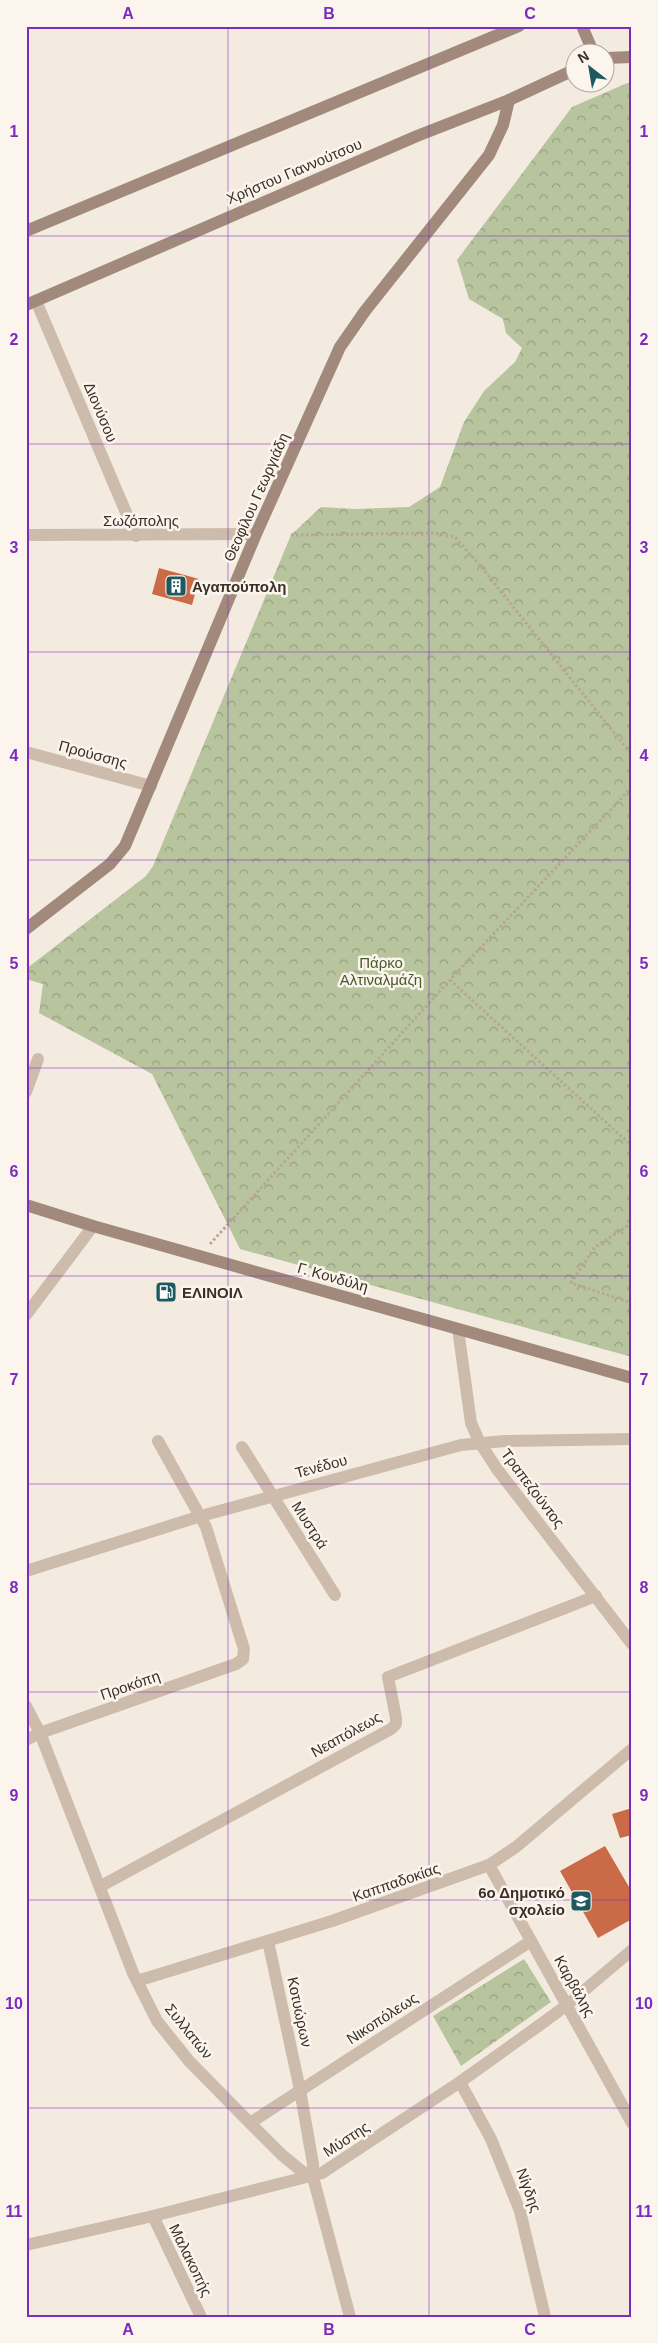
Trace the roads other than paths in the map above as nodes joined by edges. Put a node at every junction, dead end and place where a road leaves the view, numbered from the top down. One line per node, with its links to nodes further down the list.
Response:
1 (519, 26): 8 (street)
2 (582, 26): 3 (street)
3 (589, 42)
4 (632, 57): 5 (street)
5 (616, 58)
6 (566, 74): 7 (street, Χρήστου Γιαννούτσου)
7 (509, 100): 9 (street, Χρήστου Γιαννούτσου); 10 (street, Θεοφίλου Γεωργιάδη)
8 (26, 231)
9 (31, 303): 12 (street, Διονύσου)
10 (256, 534): 12 (street, Σωζόπολης); 14 (street, Θεοφίλου Γεωργιάδη)
11 (26, 535): 12 (street, Σωζόπολης)
12 (136, 536)
13 (26, 752): 14 (street, Προύσσης)
14 (151, 786): 15 (street, Θεοφίλου Γεωργιάδη)
15 (26, 929)
16 (38, 1059): 17 (street)
17 (26, 1092)
18 (26, 1205): 19 (street, Γ. Κονδύλη)
19 (93, 1226): 20 (street); 21 (street, Γ. Κονδύλη)
20 (26, 1315)
21 (458, 1330): 22 (street, Γ. Κονδύλη); 25 (street, Τραπεζούντος)
22 (632, 1378)
23 (632, 1439): 25 (street, Τενέδου)
24 (158, 1441): 28 (street)
25 (480, 1443): 27 (street, Τενέδου); 31 (street, Τραπεζούντος)
26 (242, 1447): 27 (street, Μυστρά)
27 (272, 1496): 28 (street, Τενέδου); 30 (street, Μυστρά)
28 (201, 1516): 29 (street, Τενέδου); 34 (street, Προκόπη)
29 (26, 1571)
30 (335, 1595)
31 (596, 1596): 32 (street, Τραπεζούντος); 38 (street, Νεαπόλεως)
32 (632, 1644)
33 (26, 1706): 34 (street, Συλλατών)
34 (40, 1733): 35 (street, Προκόπη); 38 (street, Συλλατών)
35 (26, 1740)
36 (632, 1750): 37 (street, Καππαδοκίας)
37 (489, 1866): 39 (street, Καππαδοκίας); 40 (street, Καρβάλης)
38 (101, 1886): 42 (street, Συλλατών)
39 (268, 1941): 42 (street, Καππαδοκίας); 45 (street, Κοτυώρων)
40 (531, 1941): 43 (street, Καρβάλης); 45 (street, Νικοπόλεως)
41 (632, 1950): 43 (street, Μύστης)
42 (137, 1981): 46 (street, Συλλατών)
43 (567, 2005): 44 (street, Μύστης); 47 (street, Καρβάλης)
44 (460, 2082): 48 (street, Μύστης); 53 (street, Νίγδης)
45 (300, 2090): 46 (street, Νικοπόλεως); 48 (street, Κοτυώρων)
46 (250, 2123): 48 (street, Συλλατών)
47 (632, 2123)
48 (313, 2176): 49 (street, Μύστης); 52 (street)
49 (153, 2216): 50 (street, Μύστης); 51 (street, Μαλακοπής)
50 (26, 2245)
51 (201, 2317)
52 (350, 2317)
53 (545, 2317)

